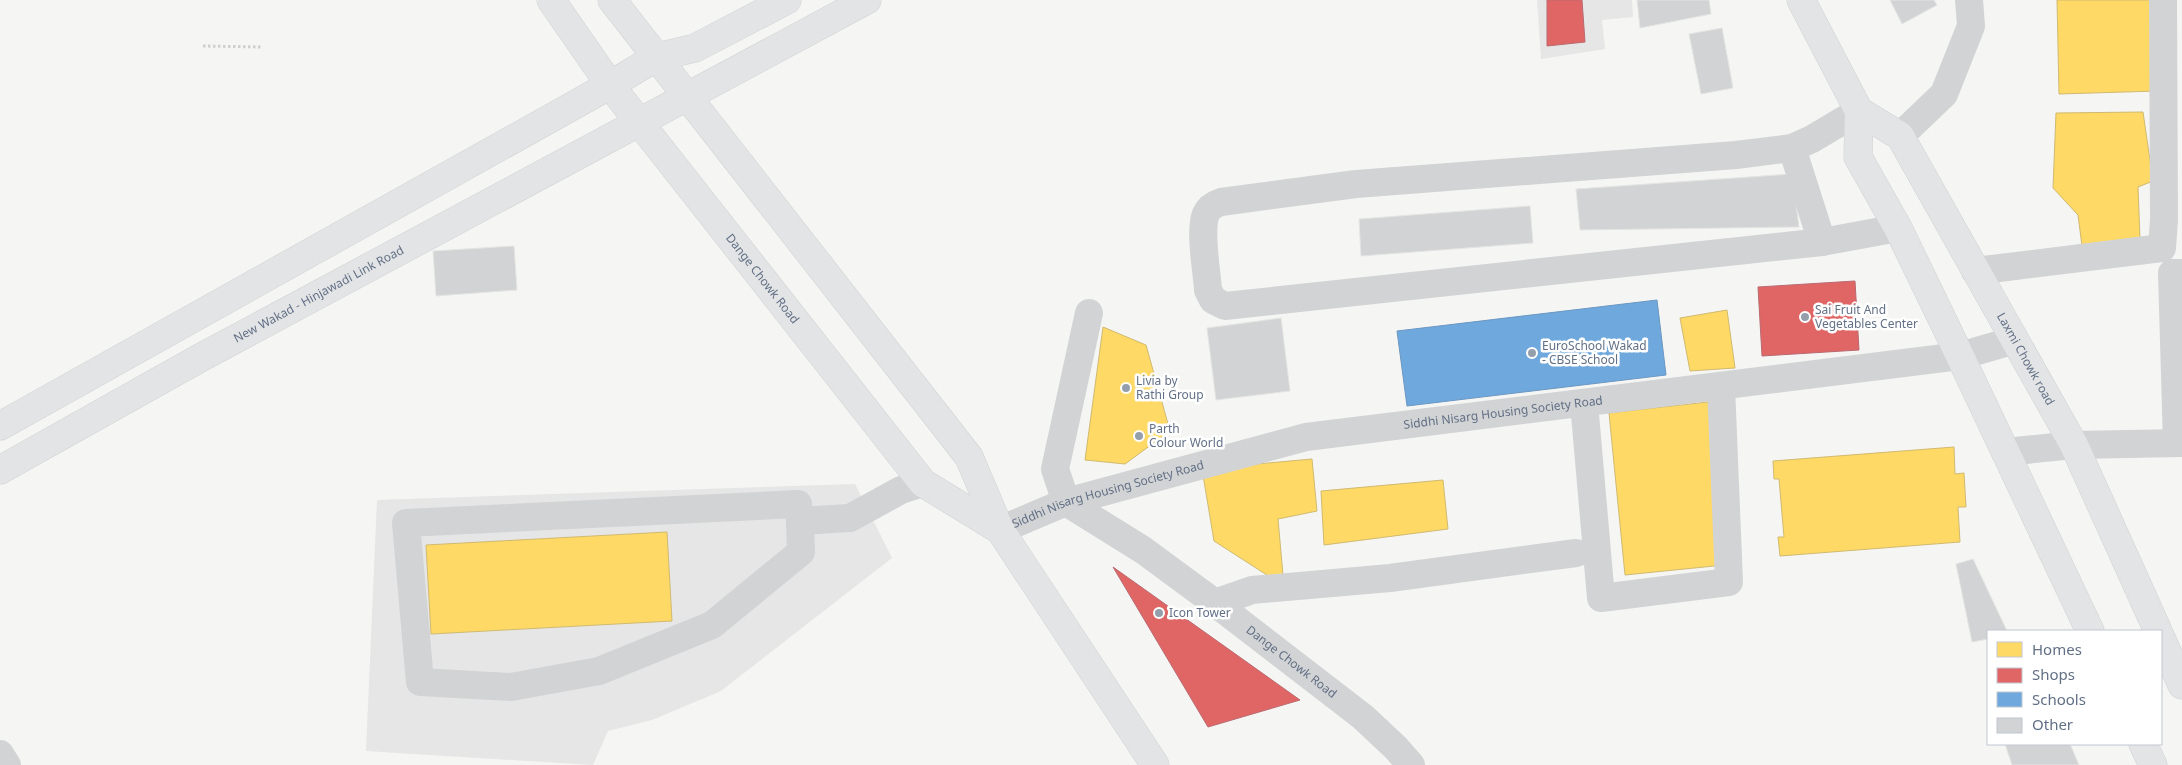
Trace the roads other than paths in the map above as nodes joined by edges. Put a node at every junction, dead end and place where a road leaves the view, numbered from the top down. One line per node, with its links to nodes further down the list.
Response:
1 (551, 0): 9 (main road, Dange Chowk Road)
2 (612, 0): 8 (main road, Dange Chowk Road)
3 (787, 0): 8 (main road)
4 (867, 0): 10 (main road, New Wakad - Hinjawadi Link Road)
5 (1801, 0): 11 (main road)
6 (1969, 0): 13 (street)
7 (2163, 0): 17 (street)
8 (657, 57): 9 (main road); 10 (main road, Dange Chowk Road)
9 (610, 85): 12 (main road, Dange Chowk Road); 20 (main road)
10 (687, 97): 12 (main road, New Wakad - Hinjawadi Link Road); 34 (main road, Dange Chowk Road)
11 (1859, 111): 13 (main road, Laxmi Chowk road); 14 (street); 15 (main road)
12 (640, 122): 23 (main road, New Wakad - Hinjawadi Link Road); 31 (main road, Dange Chowk Road)
13 (1900, 136): 17 (main road, Laxmi Chowk road)
14 (1792, 148): 16 (street); 16 (street)
15 (1898, 228): 16 (street); 22 (main road)
16 (1822, 242)
17 (1975, 270): 21 (main road, Laxmi Chowk road)
18 (2182, 273): 27 (street)
19 (1089, 313): 32 (street)
20 (181, 324): 23 (main road); 26 (main road)
21 (2015, 340): 22 (street, Siddhi Nisarg Housing Society Road); 28 (main road, Laxmi Chowk road)
22 (1960, 356): 24 (street, Siddhi Nisarg Housing Society Road); 29 (main road)
23 (200, 358): 30 (main road, New Wakad - Hinjawadi Link Road)
24 (1721, 386): 25 (street, Siddhi Nisarg Housing Society Road); 25 (street)
25 (1584, 403): 32 (street, Siddhi Nisarg Housing Society Road)
26 (0, 426)
27 (2179, 443): 28 (street)
28 (2074, 444): 29 (street); 38 (main road, Laxmi Chowk road)
29 (2005, 452): 37 (main road)
30 (0, 470)
31 (922, 483): 33 (street); 34 (main road, Dange Chowk Road)
32 (1066, 502): 34 (street, Siddhi Nisarg Housing Society Road); 36 (street, Dange Chowk Road)
33 (800, 521): 33 (street)
34 (1000, 530): 44 (main road, Dange Chowk Road)
35 (1576, 553): 36 (street)
36 (1215, 603): 45 (street, Dange Chowk Road)
37 (2090, 630)
38 (2158, 630)
39 (2162, 640): 40 (main road)
40 (2182, 685)
41 (2143, 745): 46 (main road)
42 (0, 754): 43 (street)
43 (7, 765)
44 (1155, 765)
45 (1411, 765)
46 (2153, 765)

